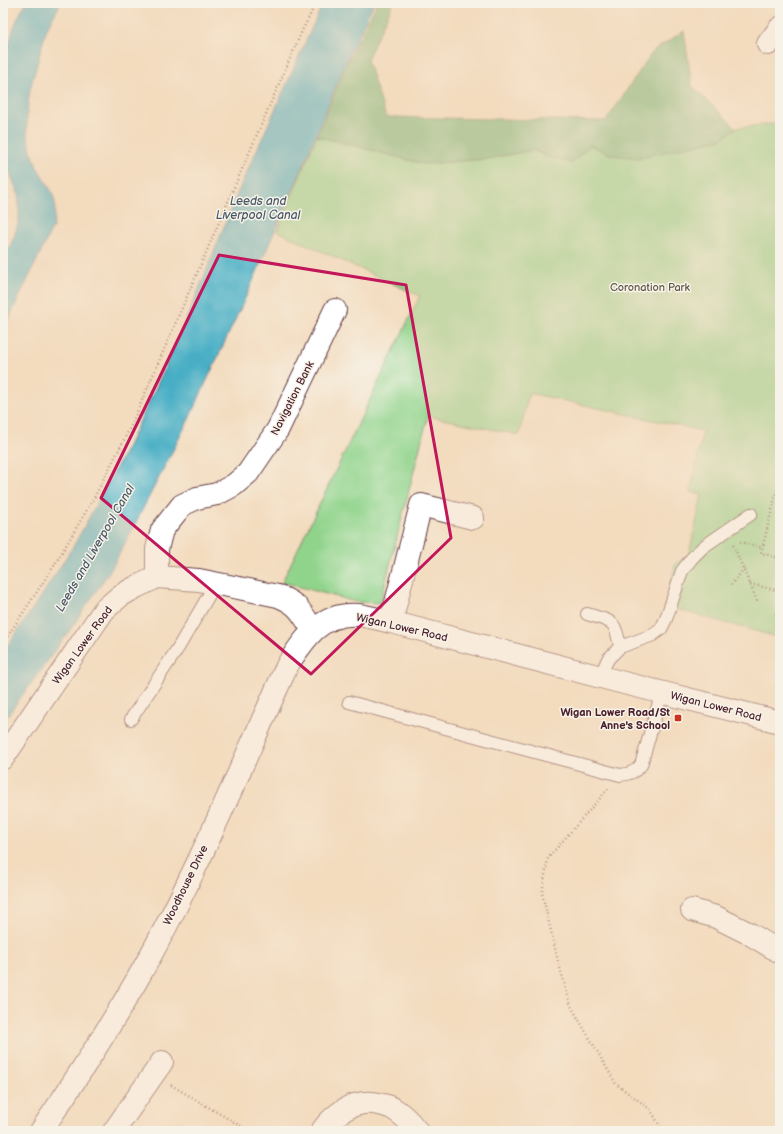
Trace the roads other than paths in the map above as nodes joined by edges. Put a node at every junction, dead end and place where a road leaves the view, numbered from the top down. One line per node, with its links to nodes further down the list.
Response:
1 (335, 310): 4 (street, Navigation Bank)
2 (751, 514): 9 (lane)
3 (473, 518): 7 (street)
4 (157, 577): 5 (street, Wigan Lower Road); 15 (street, Wigan Lower Road)
5 (216, 583): 8 (street, Wigan Lower Road); 13 (lane)
6 (587, 614): 9 (lane)
7 (391, 622): 8 (street, Wigan Lower Road); 10 (street, Wigan Lower Road)
8 (313, 630): 19 (street, Woodhouse Drive)
9 (620, 647): 10 (lane)
10 (600, 676): 11 (street, Wigan Lower Road)
11 (662, 692): 12 (lane); 14 (street, Wigan Lower Road)
12 (349, 702)
13 (131, 719)
14 (780, 722)
15 (3, 758)
16 (692, 910): 17 (street)
17 (780, 952)
18 (158, 1068): 20 (street)
19 (41, 1131)
20 (114, 1131)
21 (322, 1131): 22 (street)
22 (417, 1131)

